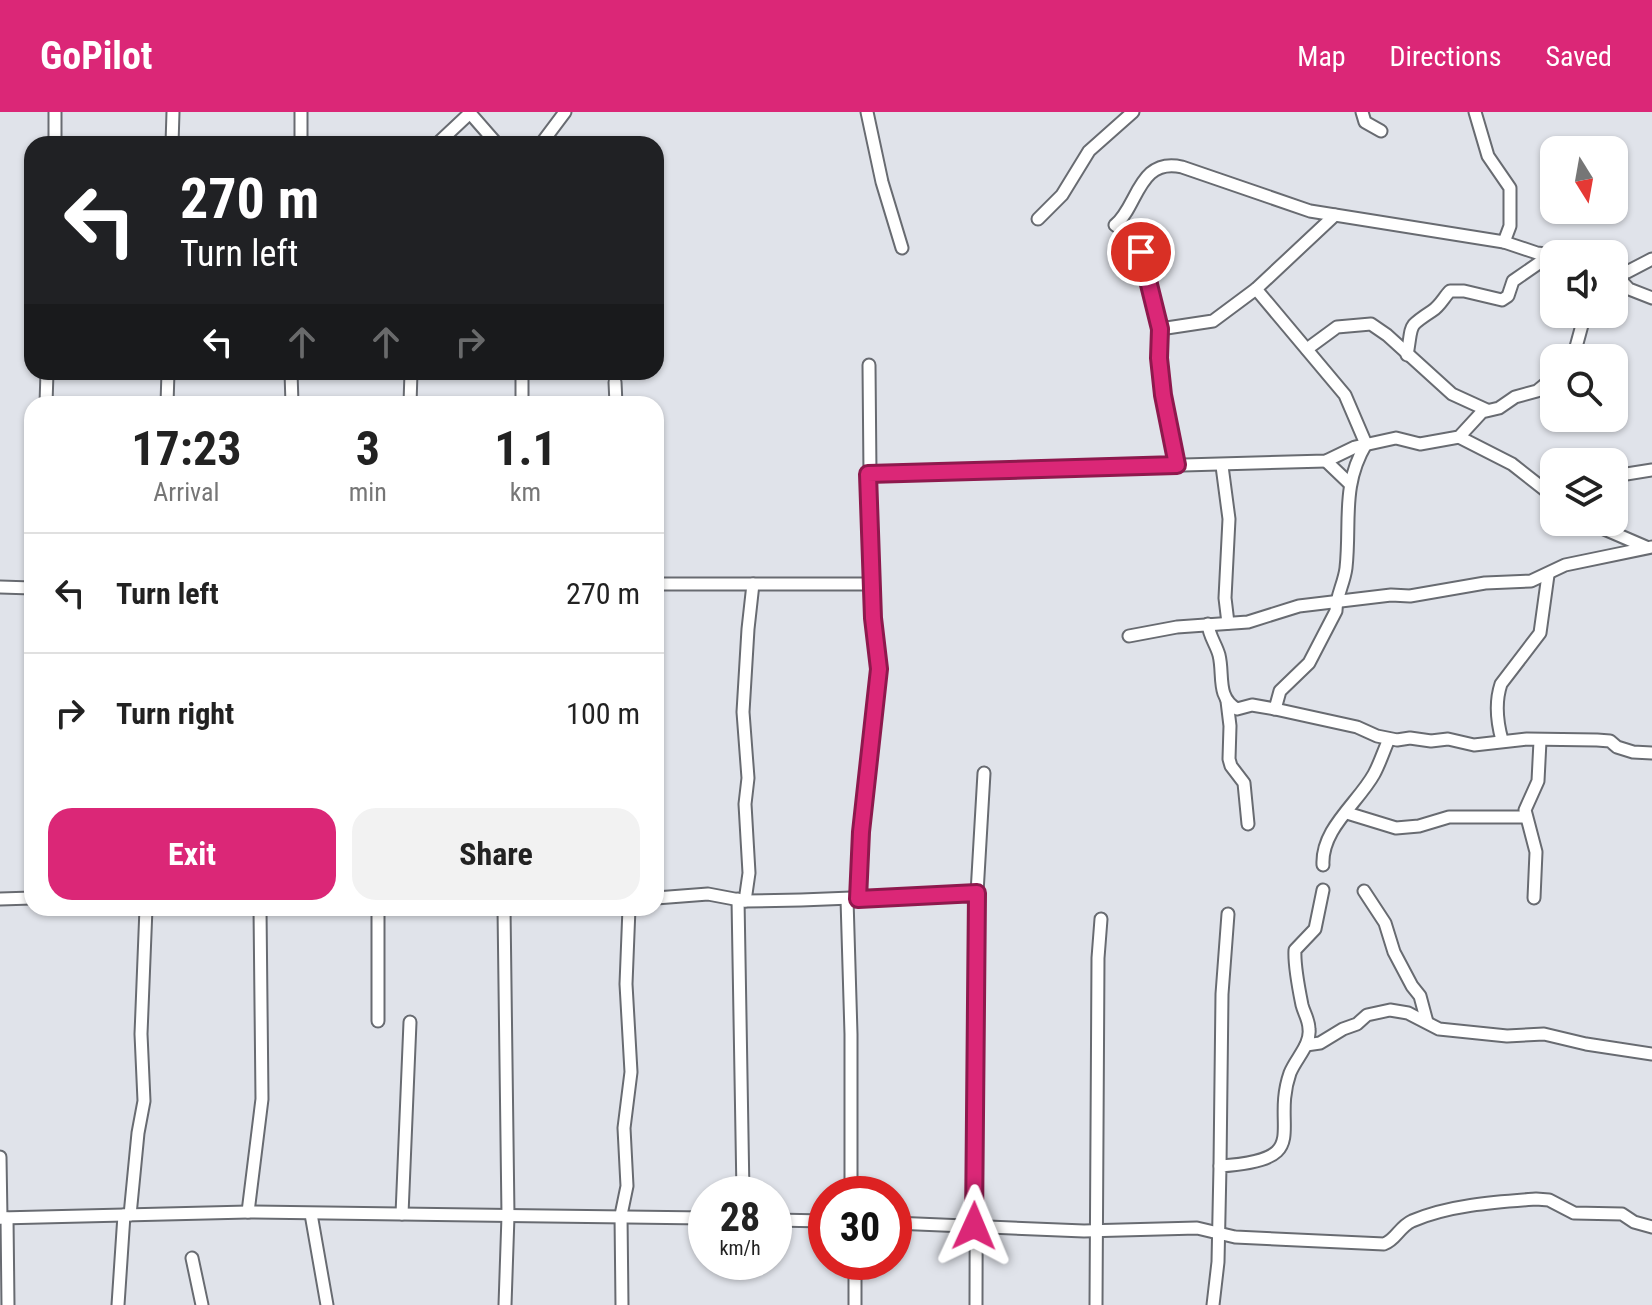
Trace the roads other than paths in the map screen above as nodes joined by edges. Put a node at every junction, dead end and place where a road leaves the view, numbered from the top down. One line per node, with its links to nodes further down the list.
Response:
1 (55, 112): 11 (street)
2 (173, 112): 12 (street)
3 (301, 112): 13 (street)
4 (565, 112): 16 (street)
5 (867, 112): 20 (street)
6 (1133, 112): 18 (street)
7 (1362, 112): 10 (street)
8 (1475, 112): 19 (street)
9 (469, 113): 14 (street); 15 (street)
10 (1381, 131)
11 (55, 136)
12 (172, 136)
13 (301, 136)
14 (445, 136)
15 (490, 136)
16 (546, 136)
17 (1335, 215): 19 (street); 26 (street); 28 (street)
18 (1038, 219)
19 (1504, 242): 21 (street)
20 (902, 248)
21 (1540, 253)
22 (1652, 259): 24 (street)
23 (1540, 263): 30 (street)
24 (1628, 271)
25 (1628, 288): 27 (street)
26 (1256, 289): 28 (street); 29 (street)
27 (1652, 298)
28 (1160, 329): 39 (street)
29 (1307, 349): 30 (street); 37 (street)
30 (1407, 355): 35 (street)
31 (869, 365): 42 (street)
32 (615, 382): 34 (street)
33 (1540, 389): 35 (street)
34 (616, 396)
35 (1487, 410): 36 (street)
36 (1459, 437): 37 (street); 45 (street)
37 (1366, 444): 38 (street); 44 (street)
38 (1326, 461): 40 (street); 44 (street)
39 (1177, 465): 40 (street); 42 (street)
40 (1222, 466): 55 (street)
41 (1652, 470): 43 (street)
42 (868, 474): 51 (street)
43 (1628, 474)
44 (1349, 483): 54 (street)
45 (1540, 484)
46 (1622, 536): 47 (street)
47 (1649, 547): 48 (street)
48 (1548, 575): 54 (street); 61 (street)
49 (664, 584): 50 (street)
50 (753, 584): 51 (street); 77 (street)
51 (871, 584): 76 (street)
52 (0, 587): 53 (street)
53 (24, 588)
54 (1336, 602): 55 (street); 59 (street)
55 (1228, 623): 56 (street)
56 (1208, 624): 57 (street); 58 (street)
57 (1129, 636)
58 (1227, 700): 59 (street); 67 (street)
59 (1275, 709): 60 (street)
60 (1389, 739): 61 (street); 65 (street)
61 (1502, 740): 62 (street)
62 (1540, 741): 63 (street); 66 (street)
63 (1652, 753)
64 (984, 773): 71 (street)
65 (1347, 813): 66 (street); 68 (street)
66 (1525, 817): 74 (street)
67 (1248, 824)
68 (1323, 865)
69 (1323, 890): 88 (street)
70 (1364, 891): 87 (street)
71 (977, 893): 76 (street); 103 (street)
72 (664, 897): 77 (street)
73 (24, 898): 75 (street)
74 (1534, 898)
75 (0, 899)
76 (852, 899): 77 (street); 93 (street)
77 (742, 900): 92 (street)
78 (1228, 914): 91 (street)
79 (146, 916): 97 (street)
80 (260, 916): 94 (street)
81 (378, 916): 85 (street)
82 (504, 916): 99 (street)
83 (629, 916): 98 (street)
84 (1101, 919): 105 (street)
85 (378, 1021)
86 (410, 1022): 96 (street)
87 (1427, 1022): 88 (street); 89 (street)
88 (1306, 1045): 91 (street)
89 (1652, 1054)
90 (0, 1157): 101 (street)
91 (1220, 1166): 106 (street)
92 (743, 1176)
93 (851, 1176)
94 (248, 1212): 95 (street); 97 (street)
95 (311, 1214): 96 (street); 112 (street)
96 (402, 1214): 99 (street)
97 (127, 1215): 101 (street); 110 (street)
98 (621, 1215): 99 (street); 100 (street); 114 (street)
99 (508, 1216): 113 (street)
100 (688, 1217)
101 (3, 1218): 109 (street)
102 (912, 1224): 103 (street)
103 (974, 1226): 105 (street); 116 (street)
104 (1652, 1227): 106 (street)
105 (1098, 1230): 106 (street); 117 (street)
106 (1219, 1232): 118 (street)
107 (192, 1258): 111 (street)
108 (855, 1280): 115 (street)
109 (8, 1305)
110 (118, 1305)
111 (202, 1305)
112 (327, 1305)
113 (505, 1305)
114 (622, 1305)
115 (855, 1305)
116 (976, 1305)
117 (1096, 1305)
118 (1213, 1305)

